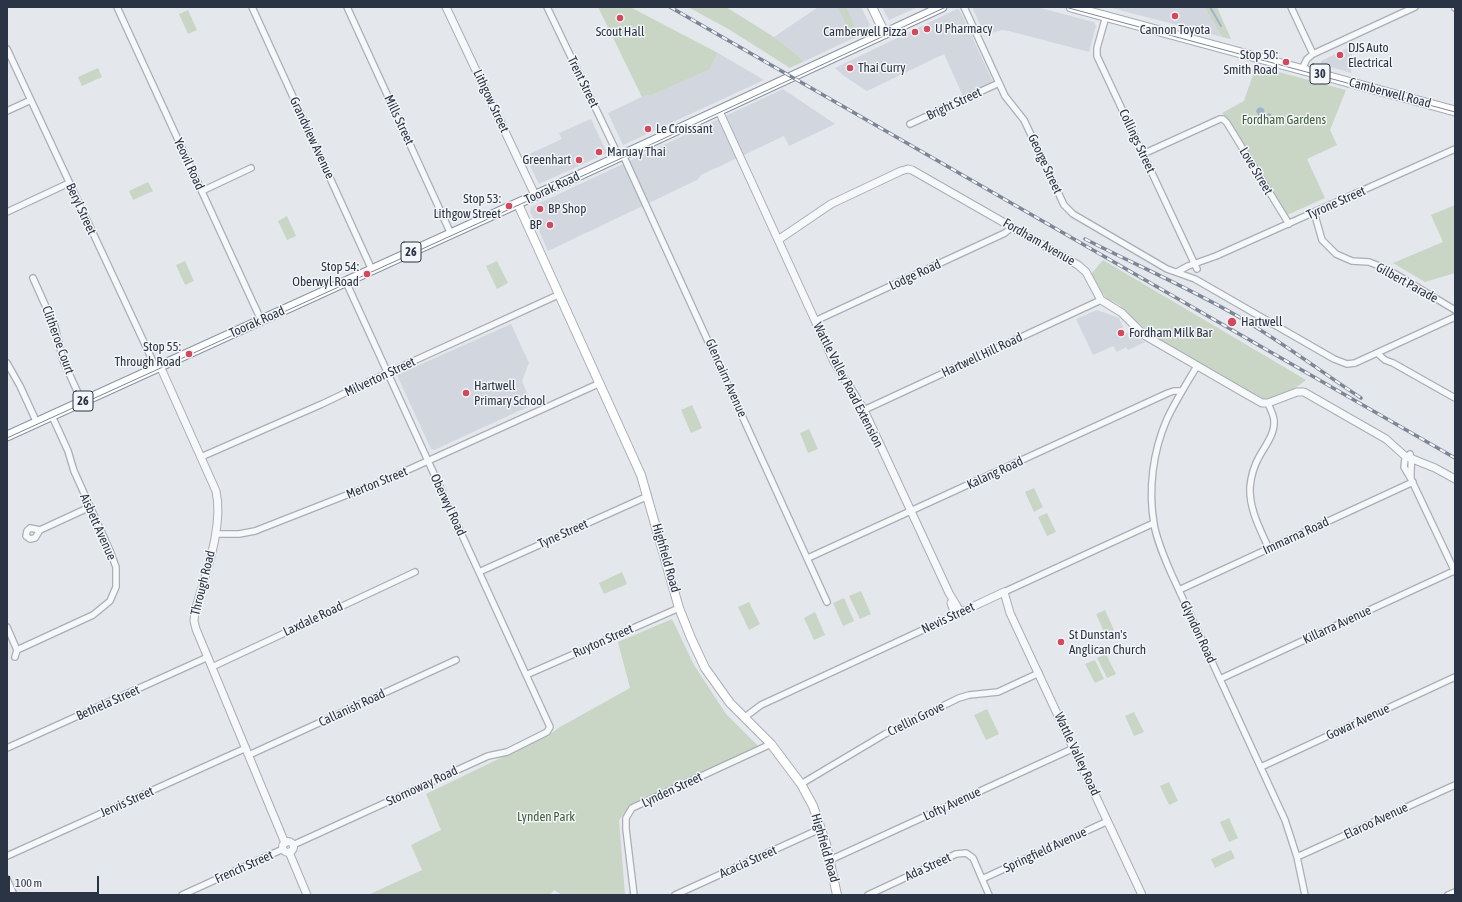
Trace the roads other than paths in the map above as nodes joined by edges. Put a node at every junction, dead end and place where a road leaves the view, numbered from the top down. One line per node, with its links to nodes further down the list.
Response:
1 (118, 7): 28 (street, Yeovil Road)
2 (252, 7): 40 (street, Grandview Avenue)
3 (347, 7): 35 (street, Mills Street)
4 (446, 7): 29 (street, Lithgow Street)
5 (548, 7): 25 (street, Trent Street)
6 (872, 7): 13 (main road)
7 (942, 7): 13 (main road, Toorak Road / 26)
8 (964, 7): 17 (street, George Street)
9 (1071, 7): 12 (main road, Camberwell Road / 30)
10 (1291, 7): 15 (street)
11 (1414, 7): 15 (street)
12 (1106, 16): 16 (main road, Camberwell Road / 30); 24 (street, Collings Street)
13 (885, 34): 21 (main road, Toorak Road / 26)
14 (7, 49): 18 (street, Beryl Street)
15 (1313, 54): 16 (street)
16 (1302, 69): 19 (main road, Camberwell Road / 30)
17 (999, 83): 22 (street, Bright Street); 41 (street, George Street)
18 (31, 100): 20 (street); 27 (street, Beryl Street)
19 (1455, 110)
20 (7, 111)
21 (719, 111): 25 (main road, Toorak Road / 26); 36 (street, Wattle Valley Road Extension)
22 (910, 124)
23 (1455, 149): 32 (street, Tyrone Street)
24 (1143, 154): 33 (street, Love Street); 38 (street, Collings Street)
25 (621, 156): 29 (main road, Toorak Road / 26); 77 (street, Glencairn Avenue)
26 (251, 168): 28 (street)
27 (69, 183): 31 (street); 54 (street, Beryl Street)
28 (202, 191): 49 (street, Yeovil Road)
29 (535, 196): 30 (main road, Toorak Road / 26)
30 (518, 204): 35 (main road, Toorak Road / 26); 45 (main road, Highfield Road)
31 (7, 212)
32 (1314, 212): 33 (street, Tyrone Street); 47 (street, Gilbert Parade)
33 (1289, 224): 37 (street, Tyrone Street)
34 (1012, 227): 36 (street, Fordham Avenue); 46 (street, Fordham Avenue); 50 (street, Lodge Road)
35 (451, 234): 40 (main road, Toorak Road / 26)
36 (778, 240): 50 (street, Wattle Valley Road Extension)
37 (1216, 256): 38 (street, Tyrone Street); 39 (street, Tyrone Street)
38 (1194, 263): 39 (street, Collings Street); 41 (street, Tyrone Street)
39 (1197, 269): 43 (street)
40 (372, 270): 44 (main road, Toorak Road / 26)
41 (1177, 272): 43 (street, George Street)
42 (33, 278): 59 (street, Clitheroe Court)
43 (1195, 278): 51 (street, George Street)
44 (346, 282): 49 (main road, Toorak Road / 26); 55 (street, Oberwyl Road)
45 (558, 295): 55 (street, Milverton Street); 56 (main road, Highfield Road)
46 (1101, 300): 53 (street); 61 (street, Hartwell Hill Road)
47 (1455, 310)
48 (1455, 318): 51 (street, George Street)
49 (261, 320): 54 (main road, Toorak Road / 26)
50 (815, 321): 61 (street, Wattle Valley Road Extension)
51 (1379, 352): 58 (street)
52 (7, 363): 63 (street)
53 (1197, 366): 57 (street, Glyndon Road); 60 (street)
54 (158, 367): 59 (main road, Toorak Road / 26); 65 (street, Through Road)
55 (388, 372): 65 (street, Milverton Street); 67 (street, Oberwyl Road)
56 (598, 384): 67 (street, Merton Street); 70 (main road, Highfield Road)
57 (1182, 391): 72 (street, Kalang Road); 73 (street, Glyndon Road)
58 (1455, 398)
59 (82, 402): 62 (main road, Toorak Road / 26)
60 (1268, 403): 66 (street); 76 (street)
61 (864, 410): 72 (street, Wattle Valley Road Extension)
62 (52, 416): 63 (main road, Toorak Road / 26); 71 (street, Aisbett Avenue)
63 (37, 423): 64 (main road, Toorak Road / 26)
64 (7, 436)
65 (201, 457): 75 (street, Through Road)
66 (1409, 457): 68 (street); 69 (street)
67 (428, 462): 75 (street, Merton Street); 79 (street, Oberwyl Road)
68 (1455, 479)
69 (1412, 480): 76 (street, Immarna Road); 80 (street)
70 (648, 496): 79 (street, Tyne Street); 84 (main road, Highfield Road)
71 (90, 507): 74 (street); 87 (street, Aisbett Avenue)
72 (910, 512): 77 (street, Kalang Road); 85 (street, Wattle Valley Road Extension)
73 (1154, 523): 81 (street, Glyndon Road); 82 (street, Nevis Street)
74 (40, 530)
75 (216, 534): 88 (street, Through Road)
76 (1269, 549): 81 (street, Immarna Road)
77 (808, 558): 83 (street, Glencairn Avenue)
78 (415, 572): 91 (street, Laxdale Road)
79 (479, 572): 93 (street, Oberwyl Road)
80 (1454, 572): 95 (street, Killarra Avenue)
81 (1179, 590): 95 (street, Glyndon Road)
82 (1001, 594): 85 (street, Nevis Street); 92 (street, Wattle Valley Road)
83 (827, 602)
84 (680, 608): 93 (street, Ruyton Street); 96 (main road, Highfield Road)
85 (958, 614): 96 (street, Nevis Street)
86 (7, 627): 87 (street)
87 (17, 650): 89 (street)
88 (208, 657): 91 (street, Through Road); 99 (street, Bethela Street)
89 (15, 658)
90 (456, 660): 102 (street, Callanish Road)
91 (212, 666): 100 (street, Through Road)
92 (1039, 673): 101 (street, Wattle Valley Road); 104 (street, Crellin Grove)
93 (526, 675): 97 (street, Oberwyl Road)
94 (1455, 677): 103 (street, Gowar Avenue)
95 (1220, 679): 103 (street, Glyndon Road)
96 (745, 718): 98 (main road, Highfield Road)
97 (550, 727): 108 (street, Stornoway Road)
98 (771, 744): 104 (main road, Highfield Road); 119 (street, Lynden Street)
99 (7, 748)
100 (246, 748): 102 (street, Through Road); 110 (street, Jervis Street)
101 (1074, 748): 106 (street, Wattle Valley Road); 112 (street, Lofty Avenue)
102 (250, 756): 109 (street, Through Road)
103 (1260, 767): 111 (street, Glyndon Road)
104 (800, 784): 107 (main road, Highfield Road)
105 (1455, 784): 111 (street, Elaroo Avenue)
106 (1108, 821): 114 (street, Springfield Avenue); 124 (street, Wattle Valley Road)
107 (820, 829): 112 (main road, Highfield Road); 120 (street, Acacia Street)
108 (293, 845): 109 (street)
109 (286, 848): 117 (street, French Street); 118 (street, Through Road)
110 (7, 856)
111 (1297, 858): 125 (street, Glyndon Road)
112 (830, 860): 121 (main road, Highfield Road)
113 (7, 879): 116 (street)
114 (982, 879): 122 (street, Ada Street); 123 (street)
115 (1455, 892): 126 (street)
116 (14, 895)
117 (182, 895)
118 (307, 895)
119 (634, 895)
120 (675, 895)
121 (837, 895)
122 (868, 895)
123 (989, 895)
124 (1142, 895)
125 (1305, 895)
126 (1448, 895)

